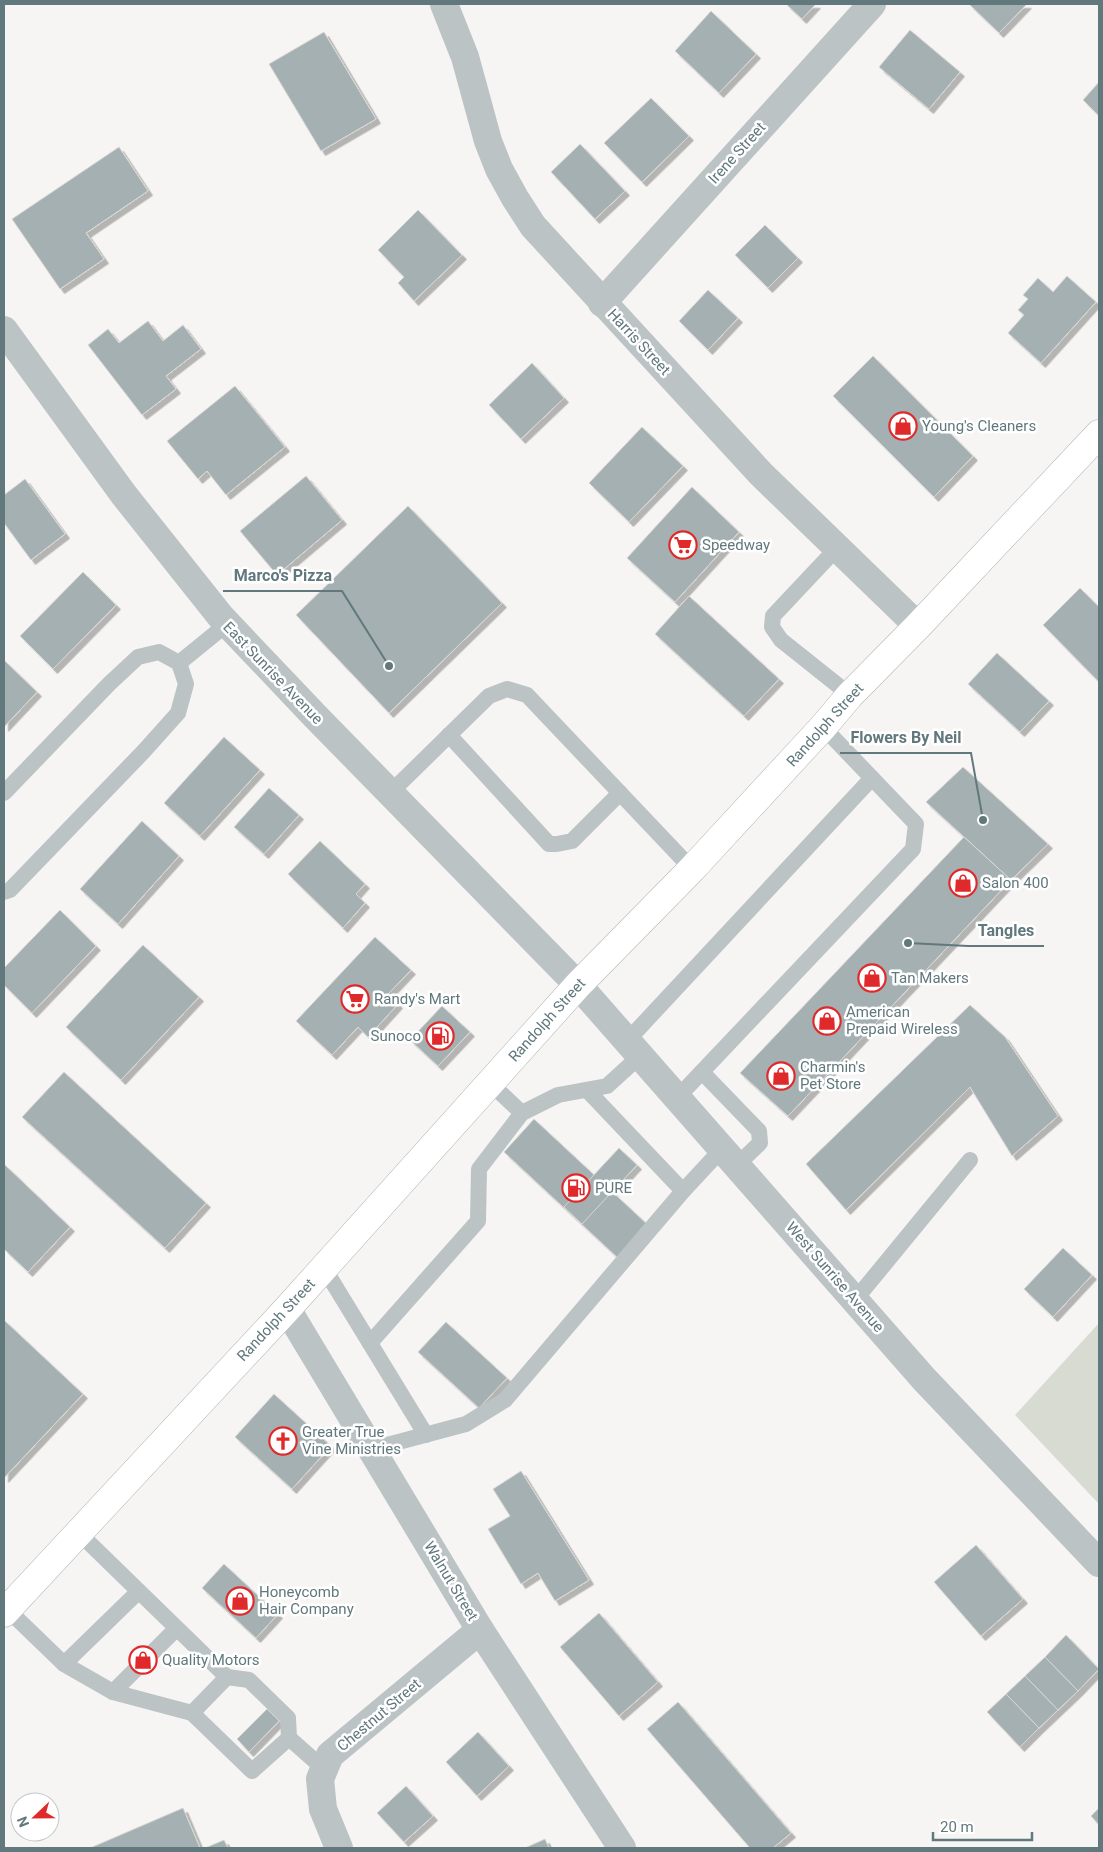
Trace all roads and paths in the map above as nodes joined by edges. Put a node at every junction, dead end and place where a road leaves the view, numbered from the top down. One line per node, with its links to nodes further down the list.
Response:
1 (444, 4): 3 (street, Harris Street)
2 (872, 4): 3 (street, Irene Street)
3 (602, 303): 6 (street, Harris Street)
4 (4, 330): 7 (street, East Sunrise Avenue)
5 (1099, 436): 8 (main road, Randolph Street)
6 (837, 548): 8 (street, Harris Street); 10 (lane)
7 (227, 624): 9 (lane); 15 (street, East Sunrise Avenue)
8 (918, 626): 10 (main road, Randolph Street)
9 (179, 662): 14 (lane); 18 (lane)
10 (850, 695): 11 (main road, Randolph Street)
11 (823, 727): 13 (lane); 17 (main road, Randolph Street)
12 (450, 735): 15 (lane); 16 (lane); 16 (lane)
13 (872, 778): 20 (lane); 21 (lane)
14 (4, 793)
15 (390, 793): 19 (street, East Sunrise Avenue)
16 (620, 793): 17 (lane)
17 (692, 869): 19 (main road, Randolph Street)
18 (4, 892)
19 (578, 985): 20 (street, West Sunrise Avenue); 22 (main road, Randolph Street)
20 (634, 1049): 23 (lane); 24 (street, West Sunrise Avenue)
21 (702, 1072): 24 (lane); 26 (lane)
22 (490, 1084): 25 (lane); 29 (main road, Randolph Street)
23 (587, 1090): 25 (lane); 28 (lane)
24 (677, 1098): 26 (street, West Sunrise Avenue)
25 (522, 1113): 32 (lane)
26 (729, 1158): 28 (lane); 30 (street, West Sunrise Avenue)
27 (970, 1160): 30 (lane)
28 (683, 1191): 33 (lane)
29 (324, 1268): 31 (main road, Randolph Street); 32 (lane)
30 (855, 1300): 36 (street, West Sunrise Avenue)
31 (287, 1309): 34 (street, Walnut Street); 35 (main road, Randolph Street)
32 (370, 1343): 33 (lane)
33 (426, 1435): 34 (lane)
34 (372, 1449): 40 (street, Walnut Street)
35 (78, 1532): 37 (lane); 38 (main road, Randolph Street)
36 (1099, 1563)
37 (138, 1592): 39 (lane); 41 (lane)
38 (5, 1611): 41 (lane)
39 (176, 1629): 42 (lane); 43 (lane)
40 (480, 1630): 46 (street, Chestnut Street); 48 (street, Walnut Street)
41 (64, 1664): 43 (lane)
42 (226, 1677): 44 (lane); 45 (lane)
43 (113, 1692): 44 (lane)
44 (192, 1712): 45 (lane)
45 (289, 1738): 46 (lane)
46 (324, 1770): 47 (street, Chestnut Street)
47 (340, 1848)
48 (622, 1848)

